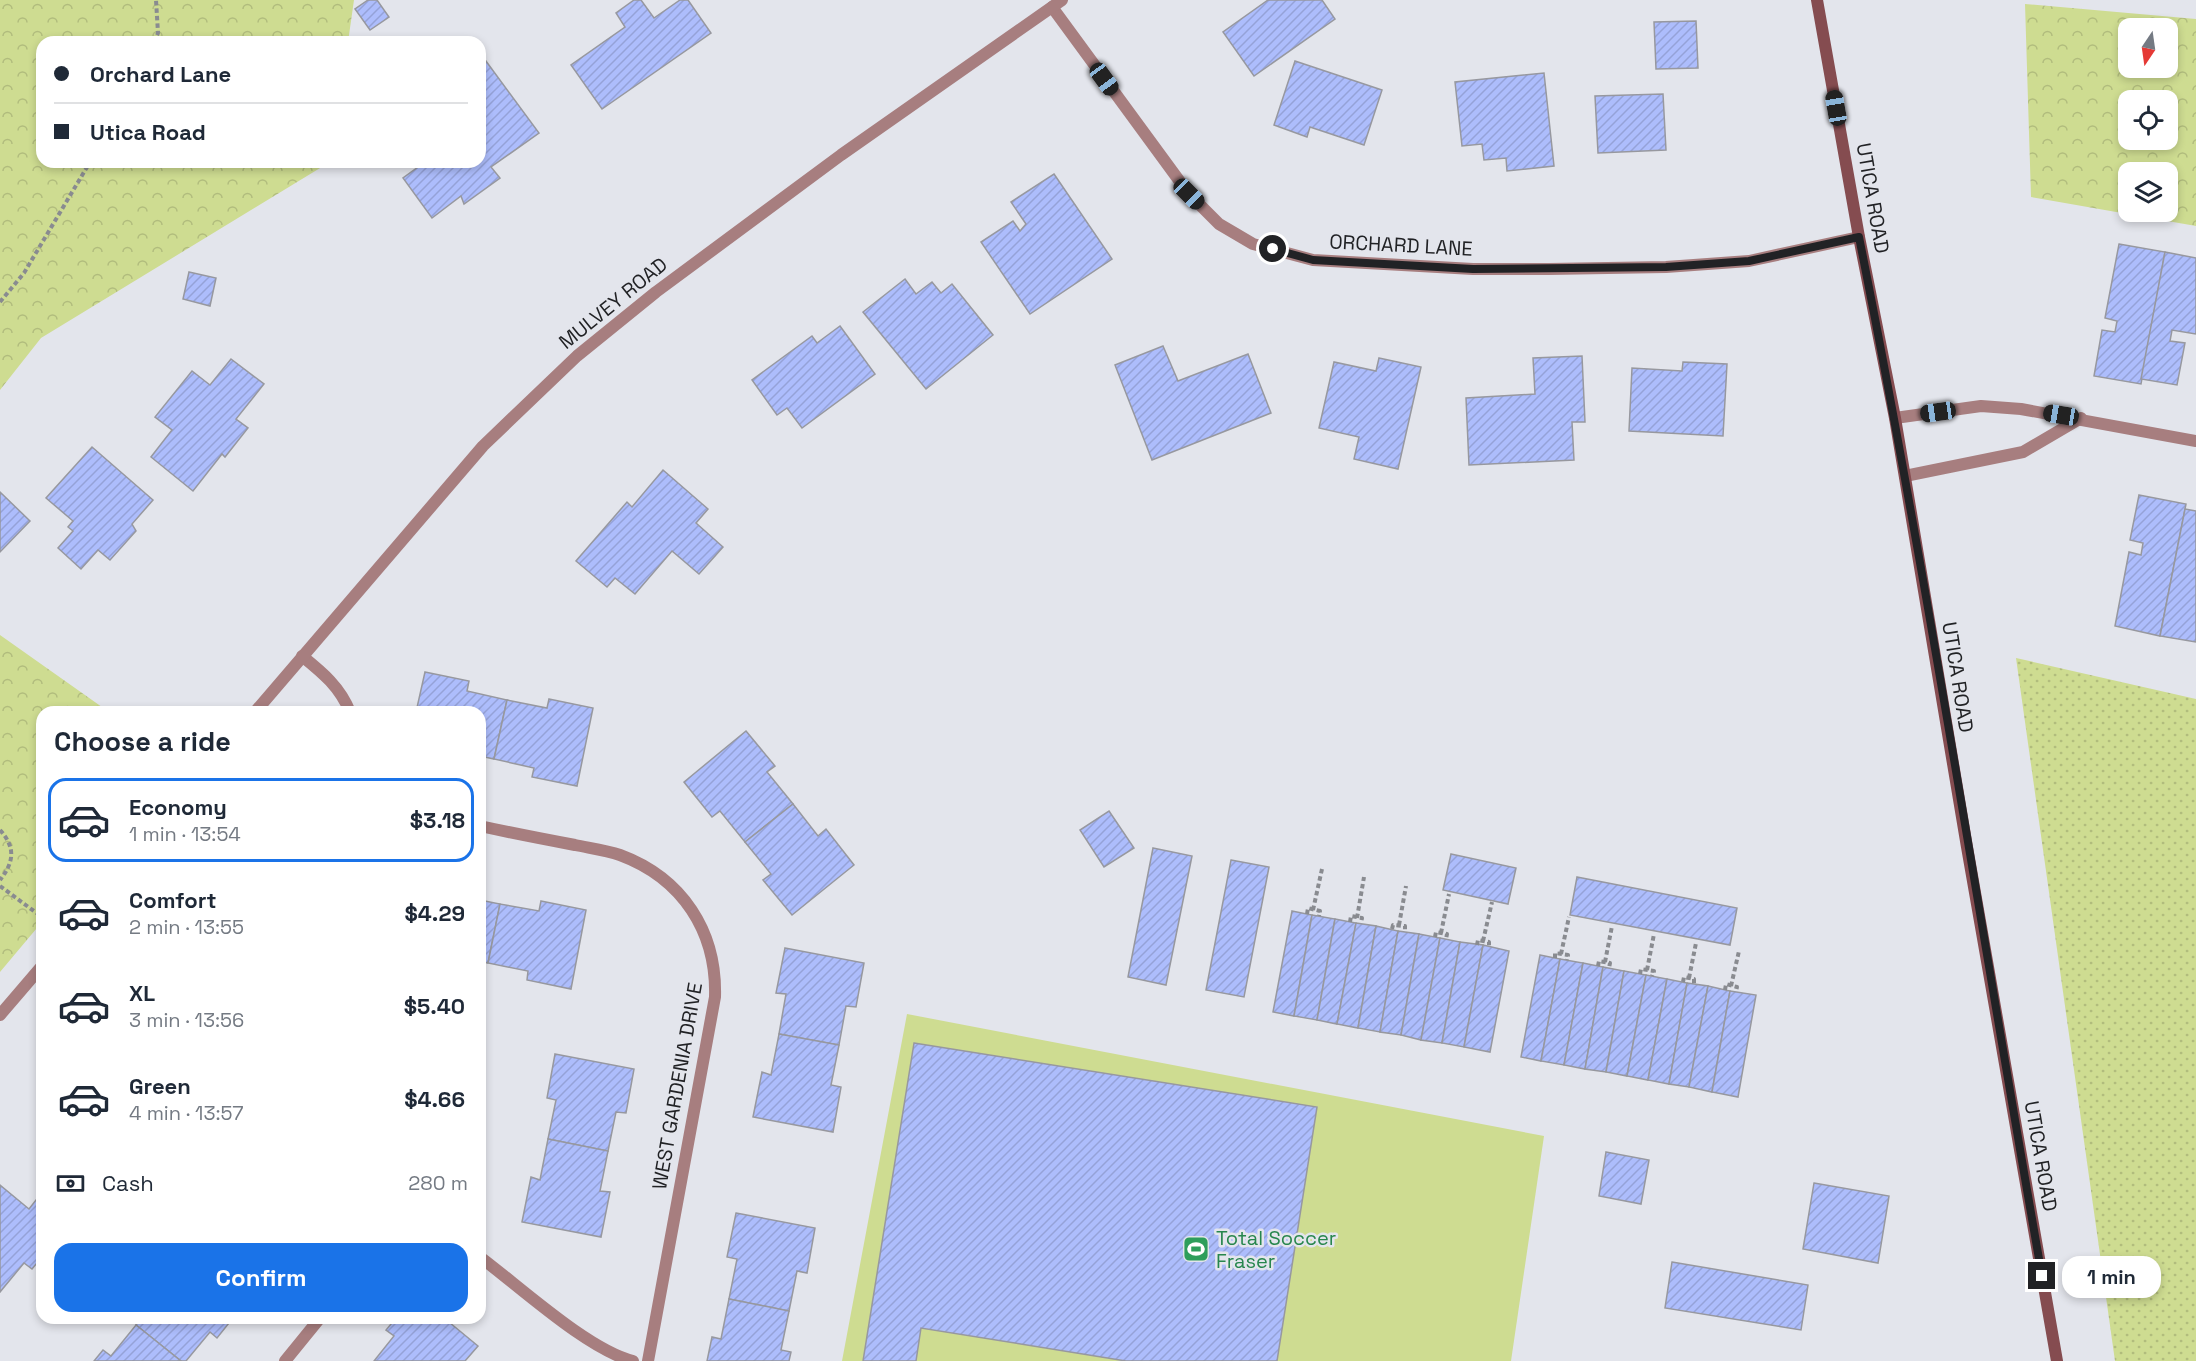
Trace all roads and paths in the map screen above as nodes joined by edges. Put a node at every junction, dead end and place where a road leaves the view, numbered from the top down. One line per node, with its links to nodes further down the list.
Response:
1 (156, 0): 4 (path)
2 (1817, 0): 6 (main road, UTICA ROAD)
3 (1057, 4): 6 (street, ORCHARD LANE); 12 (street, MULVEY ROAD)
4 (157, 36)
5 (86, 168): 7 (path)
6 (1859, 237): 8 (main road, UTICA ROAD)
7 (0, 302)
8 (1895, 418): 9 (street); 11 (main road, UTICA ROAD)
9 (2081, 418): 10 (street); 11 (street)
10 (2196, 441)
11 (1905, 476): 67 (main road, UTICA ROAD)
12 (302, 656): 13 (street, MULVEY ROAD); 14 (street)
13 (260, 706)
14 (348, 706)
15 (486, 827): 66 (street, WEST GARDENIA DRIVE)
16 (0, 830): 19 (path)
17 (1322, 869): 24 (path)
18 (1364, 878): 29 (path)
19 (0, 880)
20 (0, 886): 25 (path)
21 (1406, 886): 32 (path)
22 (1449, 894): 36 (path)
23 (1492, 902): 40 (path)
24 (1313, 910): 26 (path); 27 (path)
25 (36, 913)
26 (1307, 914)
27 (1319, 916)
28 (1569, 917): 45 (path)
29 (1357, 918): 30 (path); 31 (path)
30 (1350, 922)
31 (1361, 924)
32 (1399, 926): 34 (path); 35 (path)
33 (1612, 926): 48 (path)
34 (1392, 929)
35 (1405, 932)
36 (1441, 933): 38 (path); 39 (path)
37 (1654, 934): 51 (path)
38 (1435, 937)
39 (1446, 939)
40 (1483, 941): 42 (path); 43 (path)
41 (1696, 943): 55 (path)
42 (1477, 945)
43 (1489, 947)
44 (1739, 951): 58 (path)
45 (1561, 954): 46 (path); 47 (path)
46 (1555, 958)
47 (1567, 960)
48 (1605, 962): 49 (path); 50 (path)
49 (1598, 966)
50 (1609, 968)
51 (1647, 970): 53 (path); 54 (path)
52 (36, 973): 61 (street)
53 (1640, 974)
54 (1652, 976)
55 (1689, 978): 56 (path); 57 (path)
56 (1683, 982)
57 (1694, 984)
58 (1731, 986): 59 (path); 60 (path)
59 (1725, 990)
60 (1736, 991)
61 (0, 1015)
62 (486, 1262): 65 (street)
63 (315, 1324): 64 (street)
64 (285, 1361)
65 (633, 1361)
66 (648, 1361)
67 (2057, 1361)

